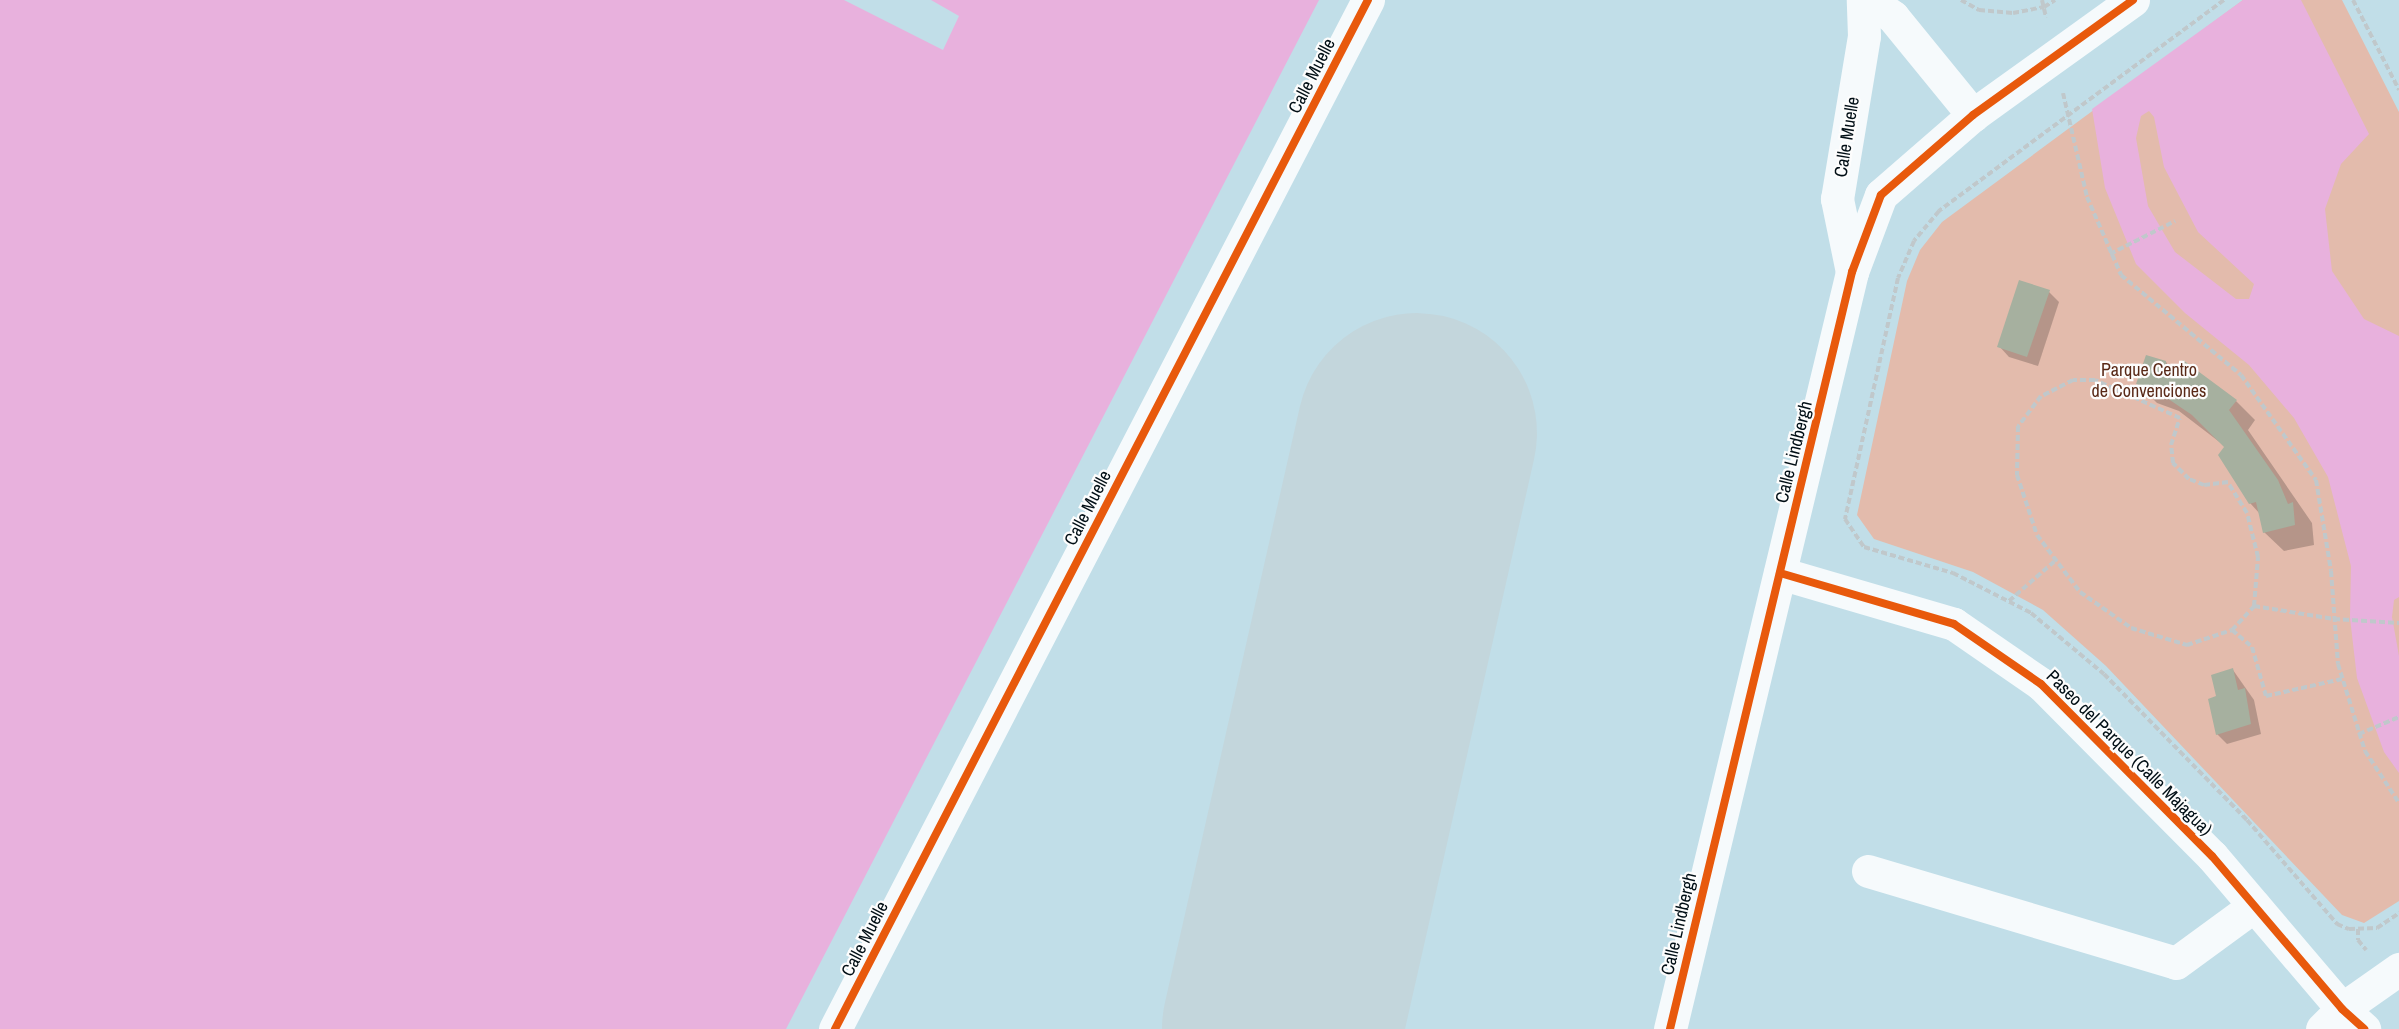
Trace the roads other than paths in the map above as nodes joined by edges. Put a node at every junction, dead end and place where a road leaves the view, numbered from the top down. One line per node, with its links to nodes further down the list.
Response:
1 (1368, 0): 12 (street, Calle Muelle)
2 (1863, 0): 6 (street, Calle Muelle)
3 (1869, 0): 5 (street)
4 (2133, 0): 5 (street, Calle Lindbergh)
5 (1973, 115): 6 (street, Calle Lindbergh)
6 (1852, 272): 7 (street, Calle Lindbergh)
7 (1780, 573): 9 (street, Paseo del Parque (Calle Majagua)); 13 (street, Calle Lindbergh)
8 (1868, 872): 9 (street)
9 (2254, 906): 11 (street, Paseo del Parque (Calle Majagua))
10 (2399, 969): 11 (street)
11 (2342, 1022)
12 (835, 1029)
13 (1670, 1029)

